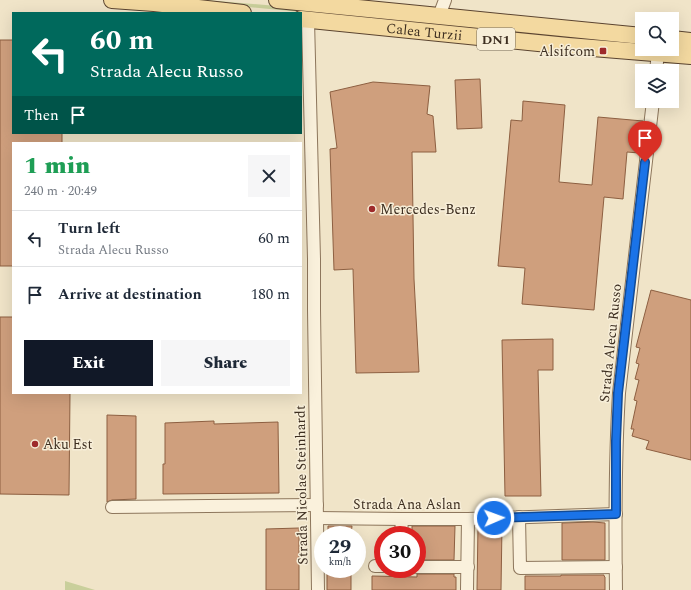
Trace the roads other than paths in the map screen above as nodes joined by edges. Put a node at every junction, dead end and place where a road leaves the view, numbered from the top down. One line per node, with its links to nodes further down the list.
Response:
1 (112, 0): 4 (main road)
2 (277, 0): 5 (main road, Calea Turzii / DN1)
3 (445, 0): 5 (street)
4 (234, 12)
5 (440, 16): 7 (main road, Calea Turzii / DN1)
6 (305, 19): 10 (main road, Calea Turzii / DN1); 14 (street, Strada Nicolae Steinhardt)
7 (635, 35)
8 (679, 40): 9 (main road)
9 (691, 41)
10 (635, 51)
11 (679, 55): 12 (main road, Calea Turzii / DN1)
12 (691, 56)
13 (652, 108): 16 (street, Strada Alecu Russo)
14 (317, 505): 15 (street); 18 (street, Strada Nicolae Steinhardt)
15 (112, 507)
16 (616, 514): 17 (street, Strada Ana Aslan); 23 (street, Strada Alecu Russo)
17 (520, 517): 20 (street, Strada Ana Aslan); 23 (street)
18 (318, 518): 19 (street, Strada Ana Aslan); 25 (street, Strada Nicolae Steinhardt)
19 (402, 519): 20 (street, Strada Ana Aslan); 21 (street)
20 (468, 519): 24 (street)
21 (401, 526)
22 (426, 567): 24 (street)
23 (616, 567): 27 (street, Strada Alecu Russo)
24 (468, 568): 26 (street)
25 (318, 590)
26 (467, 590)
27 (616, 590)

